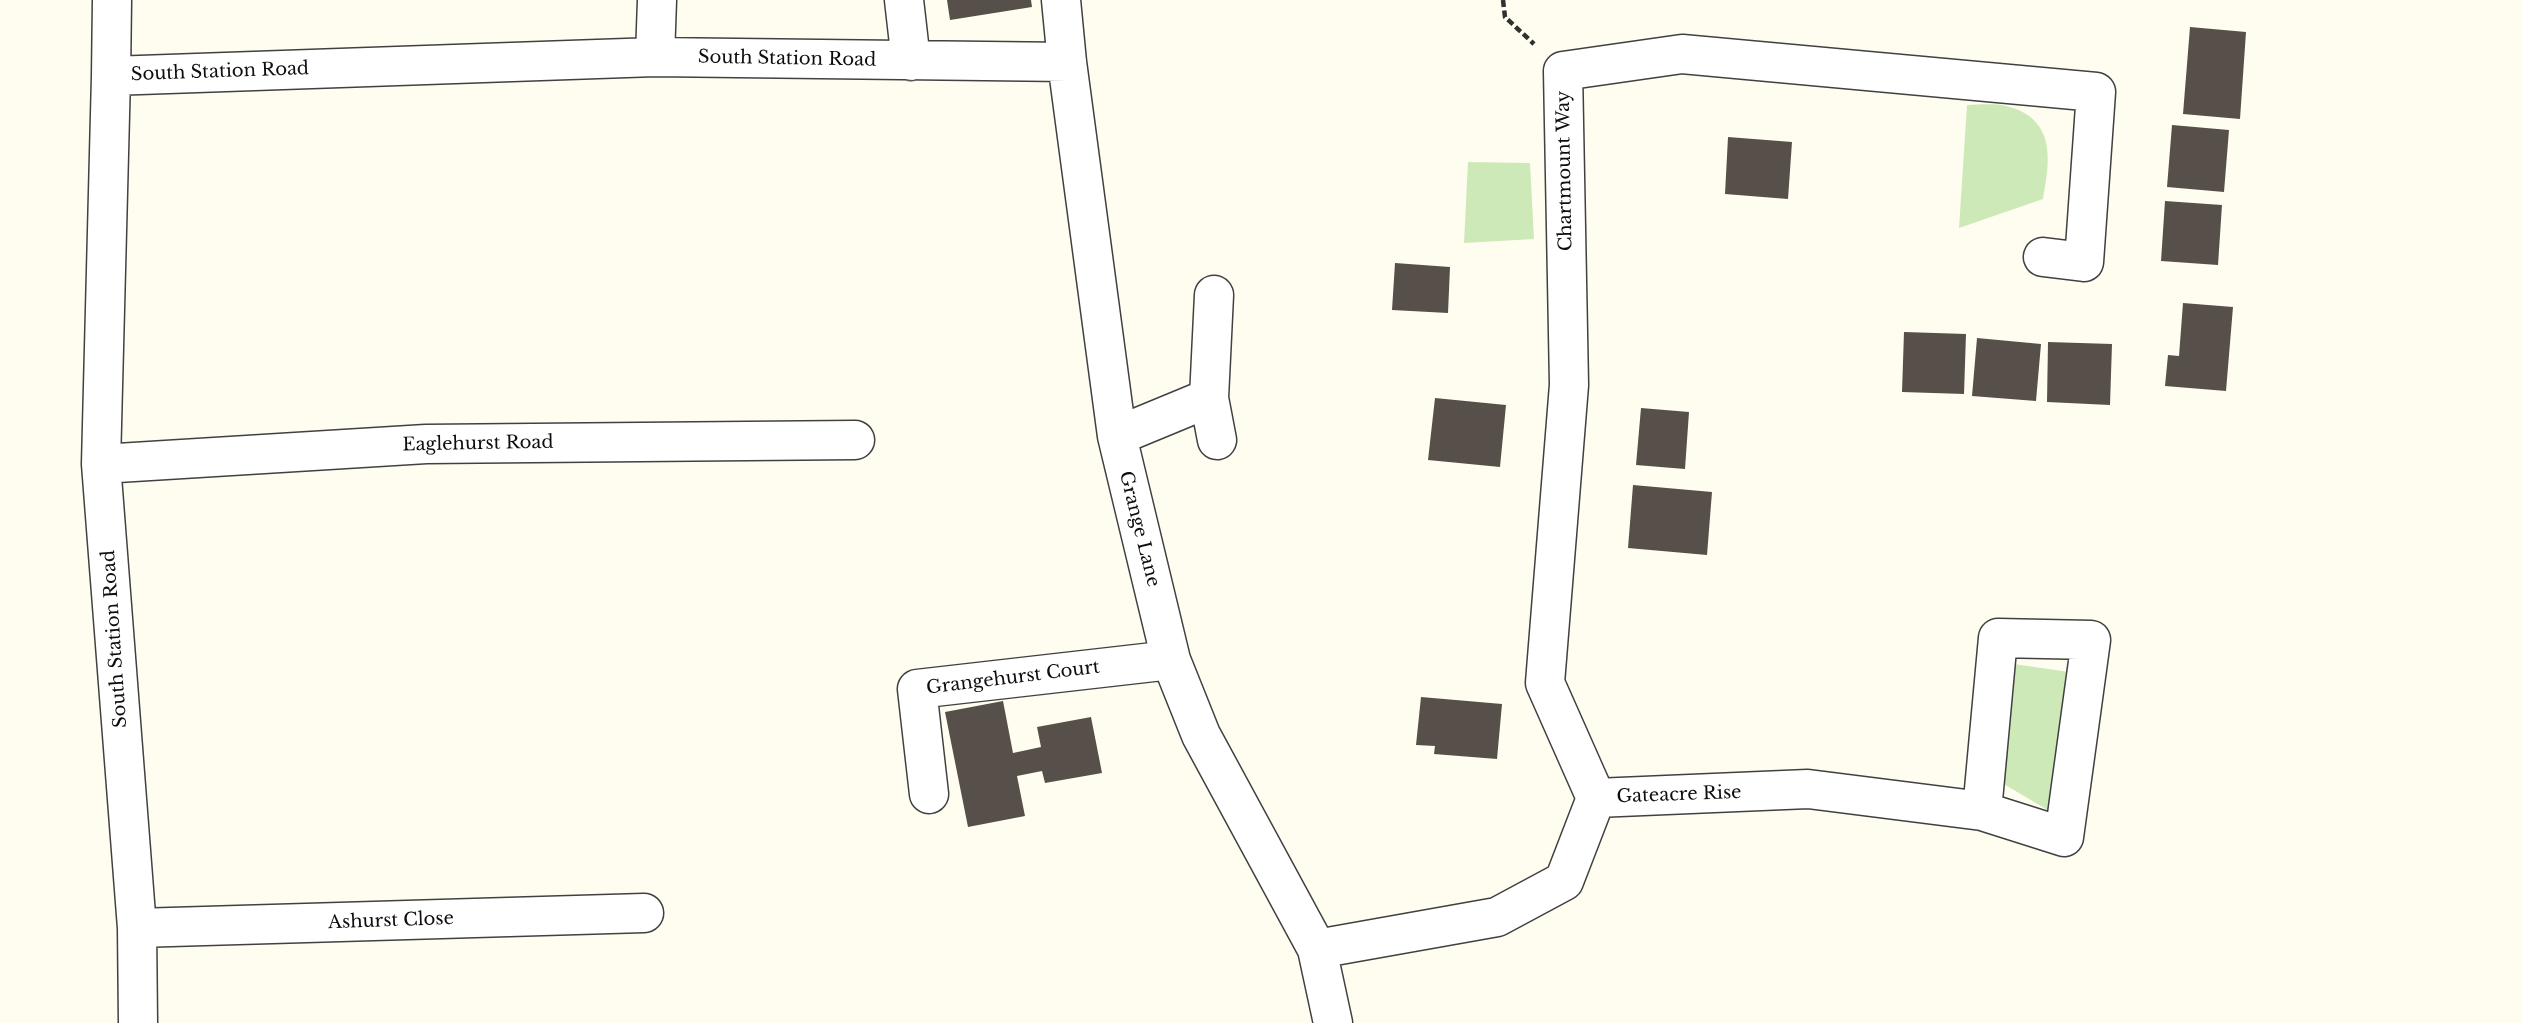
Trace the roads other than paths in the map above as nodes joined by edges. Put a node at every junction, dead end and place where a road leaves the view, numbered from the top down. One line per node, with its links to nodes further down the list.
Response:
1 (112, 0): 8 (street)
2 (657, 0): 5 (street)
3 (904, 0): 6 (street)
4 (1061, 0): 7 (street, Grange Lane)
5 (655, 57): 6 (street, South Station Road); 8 (street, South Station Road)
6 (911, 61): 7 (street, South Station Road)
7 (1067, 62): 12 (street, Grange Lane)
8 (111, 76): 15 (street, South Station Road)
9 (2043, 257): 18 (street, Chartmount Way)
10 (1214, 295): 11 (street)
11 (1209, 398): 12 (street); 13 (street)
12 (1117, 436): 16 (street, Grange Lane)
13 (1217, 439)
14 (855, 440): 15 (street, Eaglehurst Road)
15 (101, 464): 21 (street, South Station Road)
16 (1171, 660): 17 (street, Grangehurst Court); 22 (street, Grange Lane)
17 (929, 794)
18 (1596, 798): 19 (street, Gateacre Rise); 22 (street, Gateacre Rise)
19 (1982, 811): 19 (street, Gateacre Rise)
20 (644, 913): 21 (street, Ashurst Close)
21 (137, 928): 23 (street, South Station Road)
22 (1317, 949): 24 (street, Grange Lane)
23 (138, 1023)
24 (1333, 1023)

